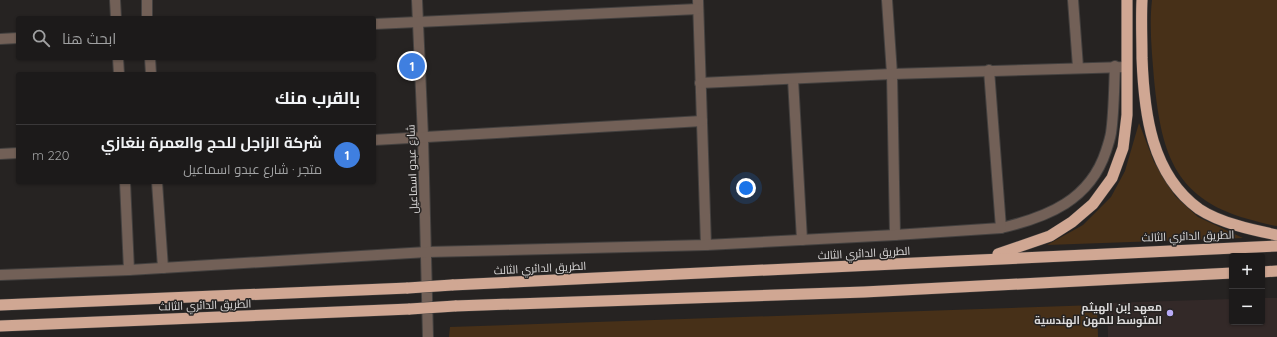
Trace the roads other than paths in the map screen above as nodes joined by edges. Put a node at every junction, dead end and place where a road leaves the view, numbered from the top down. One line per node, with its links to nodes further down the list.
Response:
1 (116, 0): 9 (street)
2 (147, 0): 10 (street)
3 (417, 0): 11 (street, شارع عبدو اسماعيل)
4 (887, 0): 23 (street)
5 (1073, 0): 18 (street)
6 (1127, 0): 19 (highway)
7 (1142, 0): 35 (highway)
8 (698, 4): 11 (street); 25 (street)
9 (116, 16)
10 (148, 16)
11 (418, 22): 12 (street); 27 (street, شارع عبدو اسماعيل)
12 (376, 24)
13 (16, 38): 14 (street)
14 (0, 39)
15 (118, 60): 21 (street)
16 (150, 60): 22 (street)
17 (1115, 66): 18 (street); 19 (street); 33 (street)
18 (1078, 67): 20 (street)
19 (1127, 67): 40 (highway)
20 (989, 70): 23 (street); 33 (street)
21 (119, 72)
22 (151, 72)
23 (892, 74): 24 (street); 34 (street)
24 (793, 79): 25 (street); 36 (street)
25 (700, 83): 26 (street)
26 (702, 121): 27 (street); 37 (street)
27 (423, 138): 28 (street); 39 (street, شارع عبدو اسماعيل)
28 (376, 140)
29 (0, 154): 30 (street)
30 (16, 154)
31 (125, 184): 42 (street)
32 (158, 184): 41 (street)
33 (1001, 228): 34 (street)
34 (895, 235): 36 (street)
35 (1277, 235)
36 (802, 240): 37 (street)
37 (706, 245): 39 (street)
38 (1277, 246): 40 (highway, الطريق الدائري الثالث)
39 (426, 252): 41 (street); 49 (street, شارع عبدو اسماعيل)
40 (985, 258): 47 (highway, الطريق الدائري الثالث, bridge)
41 (163, 268): 42 (street)
42 (129, 270): 46 (street)
43 (1277, 271): 44 (highway)
44 (1265, 272)
45 (1229, 273): 48 (highway, الطريق الدائري الثالث, bridge)
46 (0, 275)
47 (0, 305)
48 (0, 326)
49 (428, 337)

